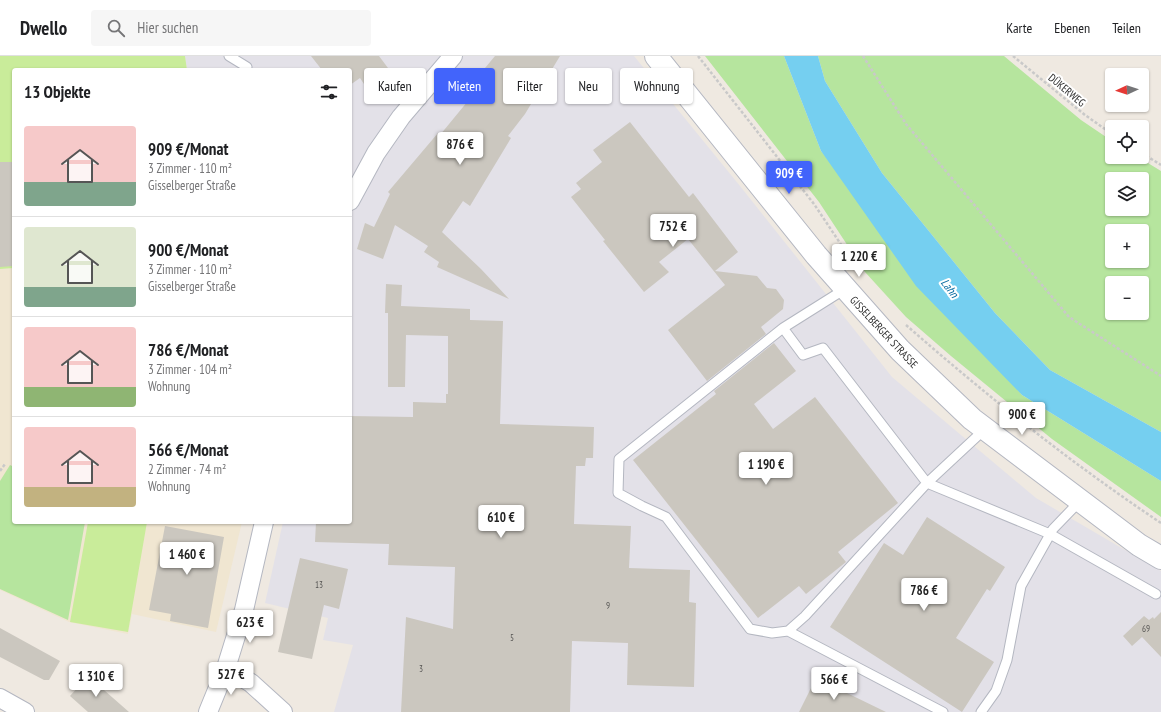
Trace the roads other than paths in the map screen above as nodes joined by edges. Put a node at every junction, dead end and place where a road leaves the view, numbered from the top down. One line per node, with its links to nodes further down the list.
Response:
1 (229, 56): 4 (lane)
2 (453, 56): 5 (street)
3 (656, 56): 6 (main road, GISSELBERGER STRASSE)
4 (247, 67)
5 (352, 198)
6 (853, 282): 7 (lane); 8 (main road, GISSELBERGER STRASSE)
7 (782, 328): 9 (lane); 15 (lane)
8 (985, 429): 9 (lane); 10 (main road, GISSELBERGER STRASSE)
9 (927, 483): 12 (lane); 15 (lane)
10 (1080, 501): 12 (lane); 13 (main road, GISSELBERGER STRASSE)
11 (264, 524): 16 (street)
12 (1050, 534): 14 (lane); 22 (lane)
13 (1161, 558)
14 (1156, 594)
15 (788, 631): 21 (lane)
16 (226, 668): 19 (street); 20 (street)
17 (0, 698): 18 (street)
18 (25, 712)
19 (208, 712)
20 (283, 712)
21 (943, 712)
22 (981, 712)

